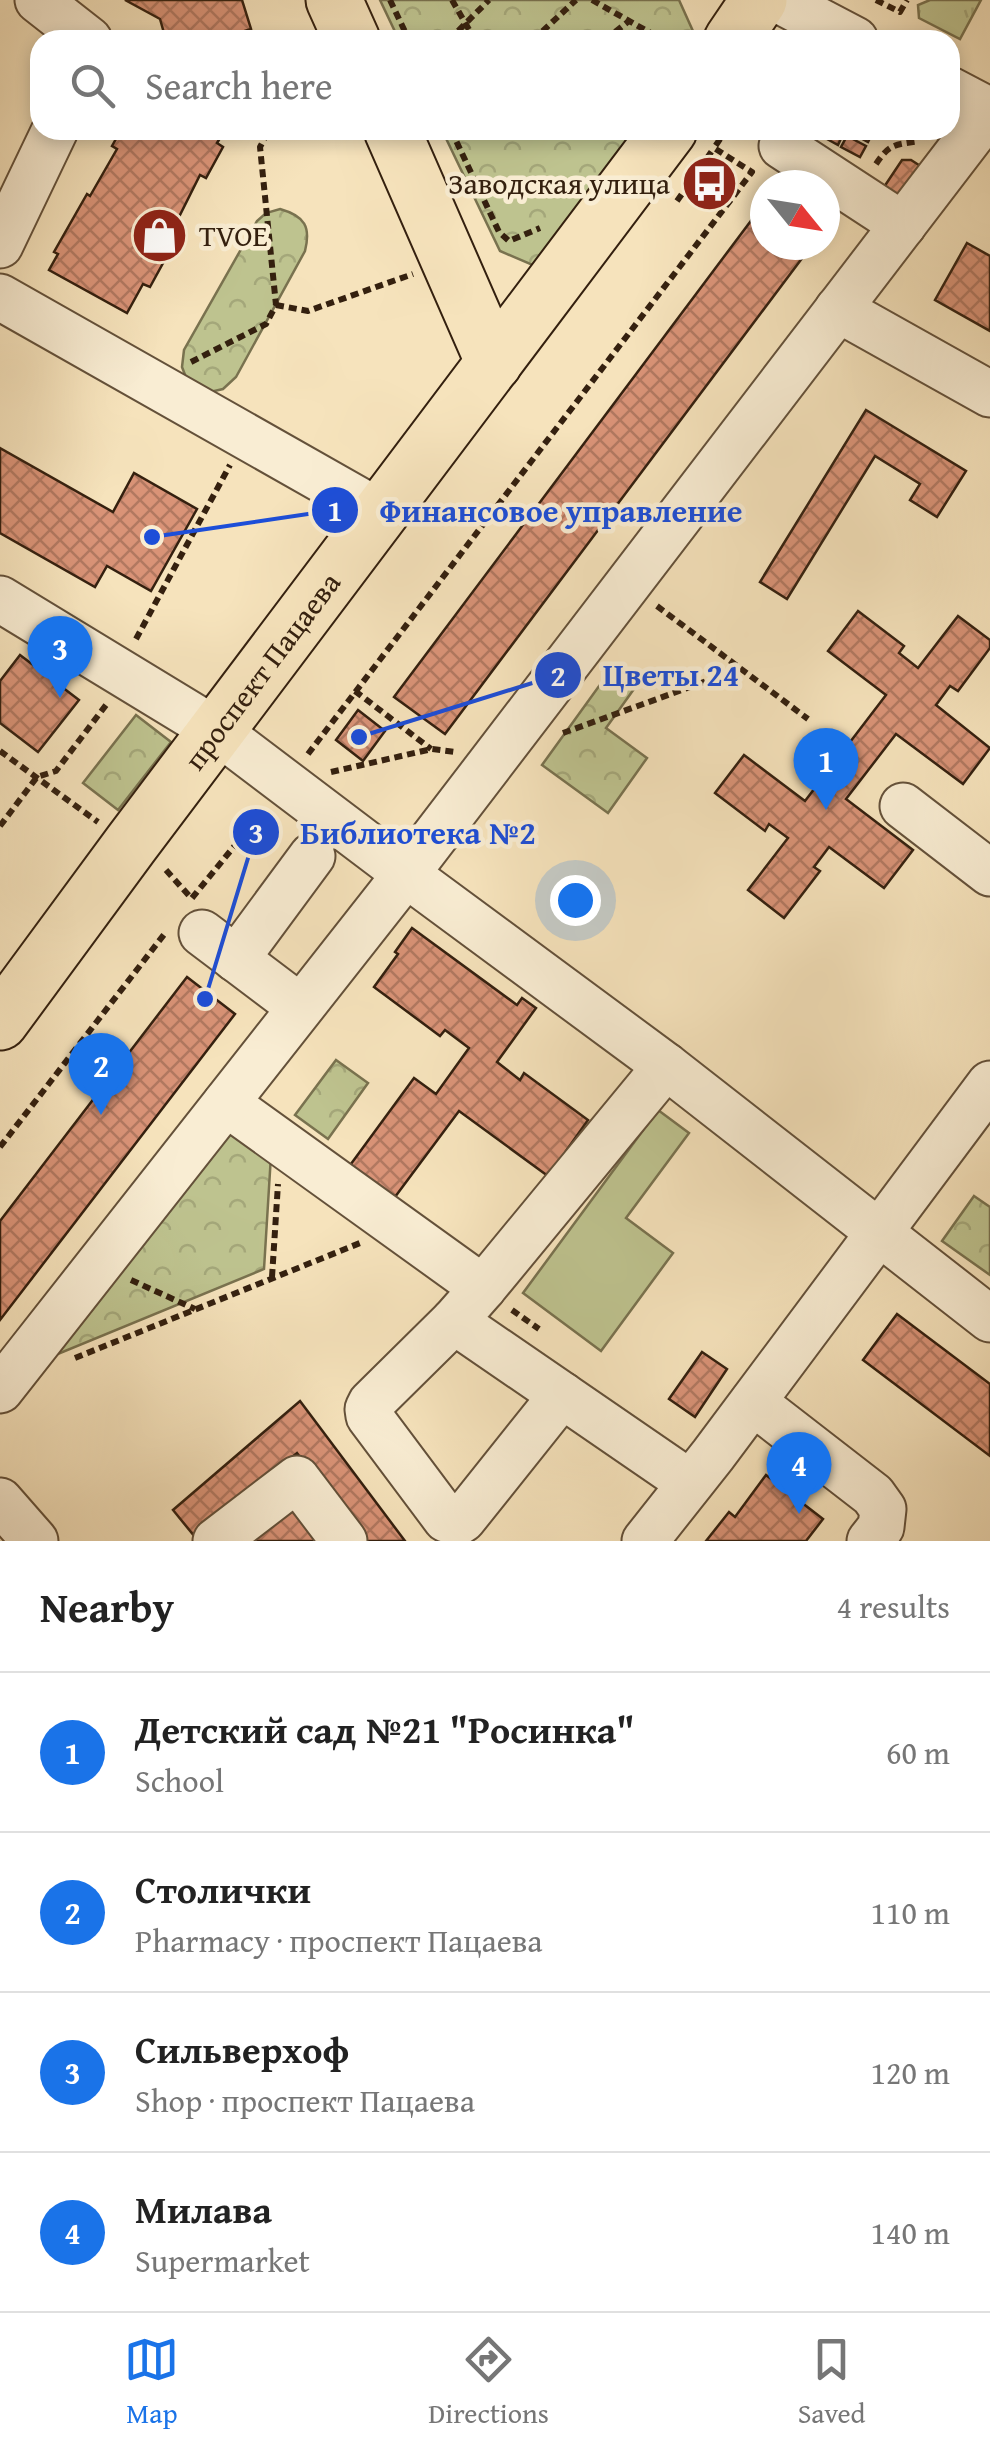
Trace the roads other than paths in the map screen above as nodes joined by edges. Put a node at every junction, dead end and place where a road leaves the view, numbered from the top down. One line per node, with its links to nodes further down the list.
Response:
1 (38, 0): 5 (street)
2 (334, 0): 6 (main road)
3 (759, 0): 7 (main road)
4 (779, 0): 8 (street)
5 (76, 30)
6 (348, 30)
7 (739, 30)
8 (836, 30)
9 (960, 95): 10 (street)
10 (990, 111): 15 (street)
11 (51, 140): 16 (street)
12 (396, 140): 19 (main road)
13 (691, 140): 19 (main road, проспект Пацаева)
14 (782, 146): 15 (street)
15 (903, 225): 18 (street)
16 (0, 244)
17 (0, 297): 21 (street)
18 (838, 309): 20 (street); 27 (street)
19 (494, 363): 21 (main road, проспект Пацаева)
20 (990, 394)
21 (381, 512): 23 (main road, проспект Пацаева)
22 (0, 599): 23 (street)
23 (217, 731): 27 (street); 29 (main road, проспект Пацаева)
24 (903, 806): 26 (street)
25 (312, 856): 28 (street)
26 (990, 873)
27 (406, 874): 28 (street); 30 (street)
28 (300, 1007): 32 (street)
29 (0, 1022)
30 (666, 1066): 34 (street); 35 (street)
31 (990, 1084): 33 (street)
32 (226, 1103): 35 (street); 37 (street)
33 (974, 1140): 34 (street)
34 (878, 1234): 36 (street); 39 (street)
35 (468, 1305): 38 (street); 38 (street)
36 (990, 1319)
37 (0, 1390)
38 (562, 1395): 40 (street)
39 (753, 1402): 40 (street); 46 (street)
40 (690, 1484): 45 (street)
41 (0, 1501): 42 (street)
42 (35, 1541)
43 (216, 1541): 44 (street)
44 (344, 1541)
45 (645, 1541)
46 (870, 1541)

